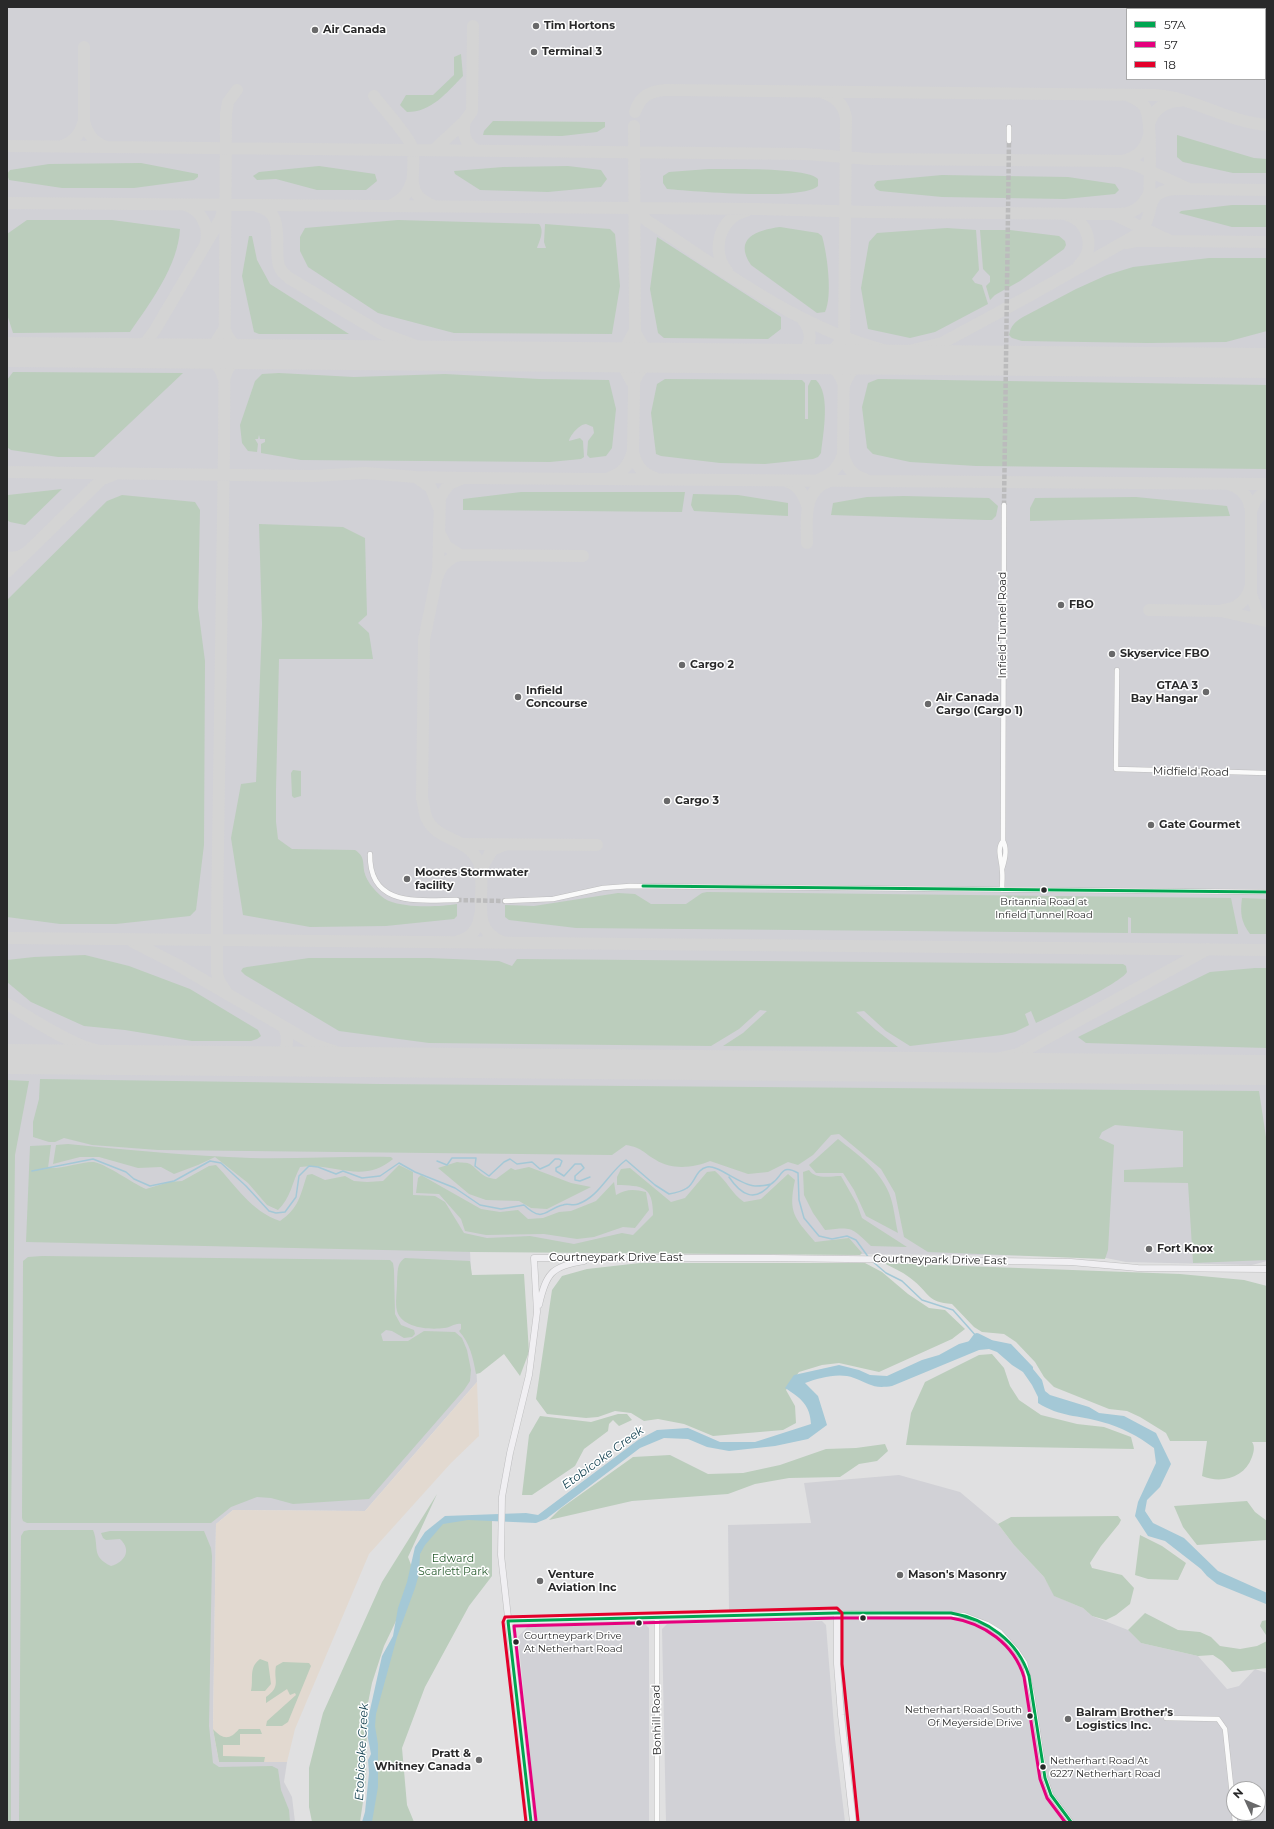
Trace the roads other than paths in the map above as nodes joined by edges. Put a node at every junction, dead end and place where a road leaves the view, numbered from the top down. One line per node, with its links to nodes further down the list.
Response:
1 (1009, 127): 2 (street)
2 (1009, 141)
3 (1004, 506): 7 (street, Infield Tunnel Road)
4 (1117, 670): 5 (street, Midfield Road)
5 (1267, 773)
6 (370, 854): 9 (street)
7 (1002, 890): 8 (street); 10 (street)
8 (1267, 892)
9 (457, 900)
10 (505, 901)
11 (599, 1258): 12 (street, Courtneypark Drive East); 13 (street); 13 (street, Courtneypark Drive East)
12 (1267, 1269)
13 (537, 1312): 16 (street, Courtneypark Drive East)
14 (837, 1613): 15 (street); 21 (street); 22 (street)
15 (657, 1618): 16 (street); 20 (street, Bonhill Road)
16 (508, 1621): 19 (street, Courtneypark Drive East)
17 (1166, 1718): 18 (street)
18 (1231, 1781)
19 (531, 1822)
20 (657, 1822)
21 (853, 1822)
22 (1071, 1822)

